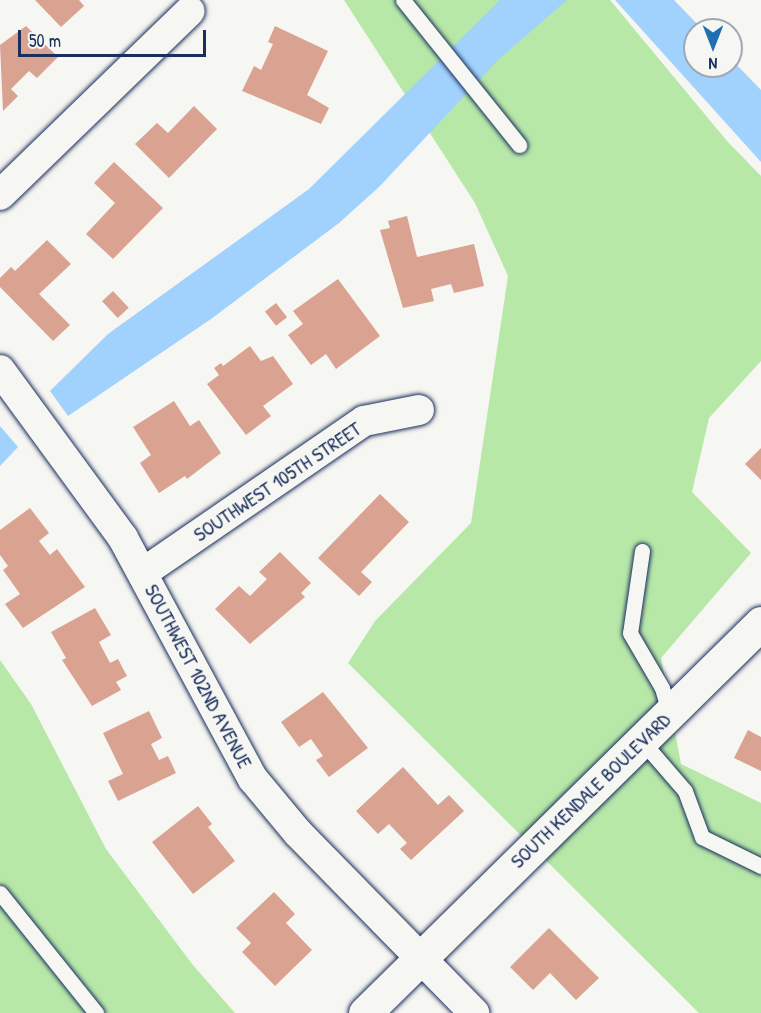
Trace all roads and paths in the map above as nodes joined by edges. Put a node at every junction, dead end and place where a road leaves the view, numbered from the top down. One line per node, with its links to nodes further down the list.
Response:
1 (403, 0): 3 (lane)
2 (190, 10): 4 (street)
3 (519, 145)
4 (0, 195)
5 (0, 370): 8 (street, SOUTHWEST 102ND AVENUE)
6 (419, 410): 8 (street, SOUTHWEST 105TH STREET)
7 (642, 551): 10 (lane)
8 (144, 572): 14 (street, SOUTHWEST 102ND AVENUE)
9 (761, 623): 10 (street, SOUTH KENDALE BOULEVARD)
10 (669, 712): 11 (street, SOUTH KENDALE BOULEVARD)
11 (641, 740): 12 (lane); 14 (street, SOUTH KENDALE BOULEVARD)
12 (761, 866)
13 (0, 894): 15 (lane)
14 (419, 957): 16 (street, SOUTH KENDALE BOULEVARD); 17 (street, SOUTHWEST 102ND AVENUE)
15 (96, 1013)
16 (364, 1013)
17 (474, 1013)

